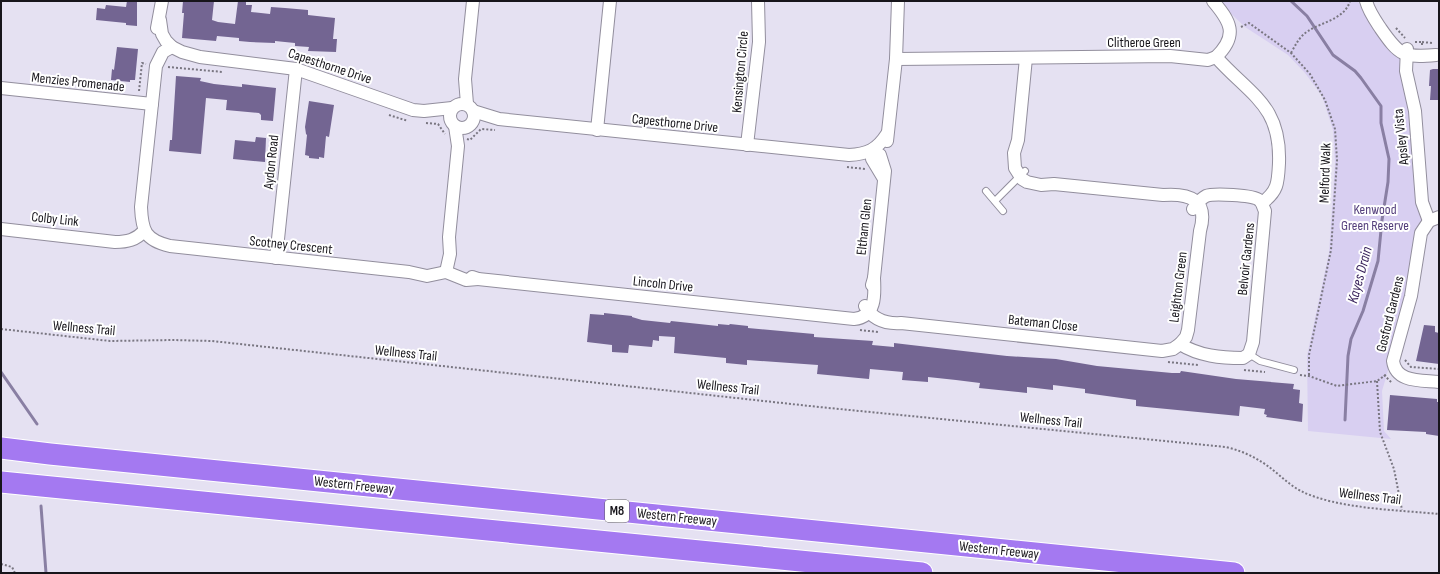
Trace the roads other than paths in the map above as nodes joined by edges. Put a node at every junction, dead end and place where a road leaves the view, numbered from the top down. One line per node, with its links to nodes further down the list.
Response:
1 (162, 1): 9 (street)
2 (473, 1): 17 (street)
3 (610, 1): 20 (street)
4 (758, 1): 22 (street, Kensington Circle)
5 (898, 1): 13 (street)
6 (1212, 1): 11 (street)
7 (1366, 1): 8 (street)
8 (1407, 51): 10 (street); 30 (street, Apsley Vista)
9 (168, 52): 14 (street, Capesthorne Drive); 16 (street)
10 (1437, 55)
11 (1216, 57): 12 (street, Clitheroe Green); 27 (street)
12 (1026, 58): 13 (street, Clitheroe Green); 24 (street)
13 (896, 59): 23 (street)
14 (296, 69): 18 (street, Capesthorne Drive); 33 (street, Aydon Road)
15 (1, 88): 16 (street, Menzies Promenade)
16 (152, 104): 32 (street)
17 (465, 113): 18 (street, Capesthorne Drive); 19 (street, Capesthorne Drive); 19 (street); 20 (street, Capesthorne Drive); 21 (street)
18 (424, 117): 19 (street, Capesthorne Drive)
19 (453, 124): 21 (street)
20 (597, 130): 22 (street, Capesthorne Drive)
21 (459, 141): 34 (street)
22 (747, 145): 23 (street, Capesthorne Drive)
23 (875, 155): 35 (street, Eltham Glen)
24 (1022, 174): 26 (lane); 28 (street)
25 (986, 191): 26 (lane)
26 (995, 201): 29 (lane)
27 (1262, 203): 28 (street, Belvoir Gardens); 37 (street, Belvoir Gardens)
28 (1197, 206): 36 (street, Leighton Green)
29 (1003, 211)
30 (1434, 219): 39 (street, Gosford Gardens)
31 (1, 229): 32 (street, Colby Link)
32 (140, 233): 33 (street, Scotney Crescent)
33 (276, 258): 34 (street, Scotney Crescent)
34 (446, 268): 35 (street, Lincoln Drive)
35 (869, 309): 36 (street, Bateman Close)
36 (1180, 344): 37 (street, Leighton Green)
37 (1249, 354): 38 (lane)
38 (1294, 370)
39 (1439, 382)
40 (1, 448): 43 (highway, Western Freeway / M8)
41 (1, 482): 42 (highway, M8)
42 (922, 573)
43 (1234, 573)

